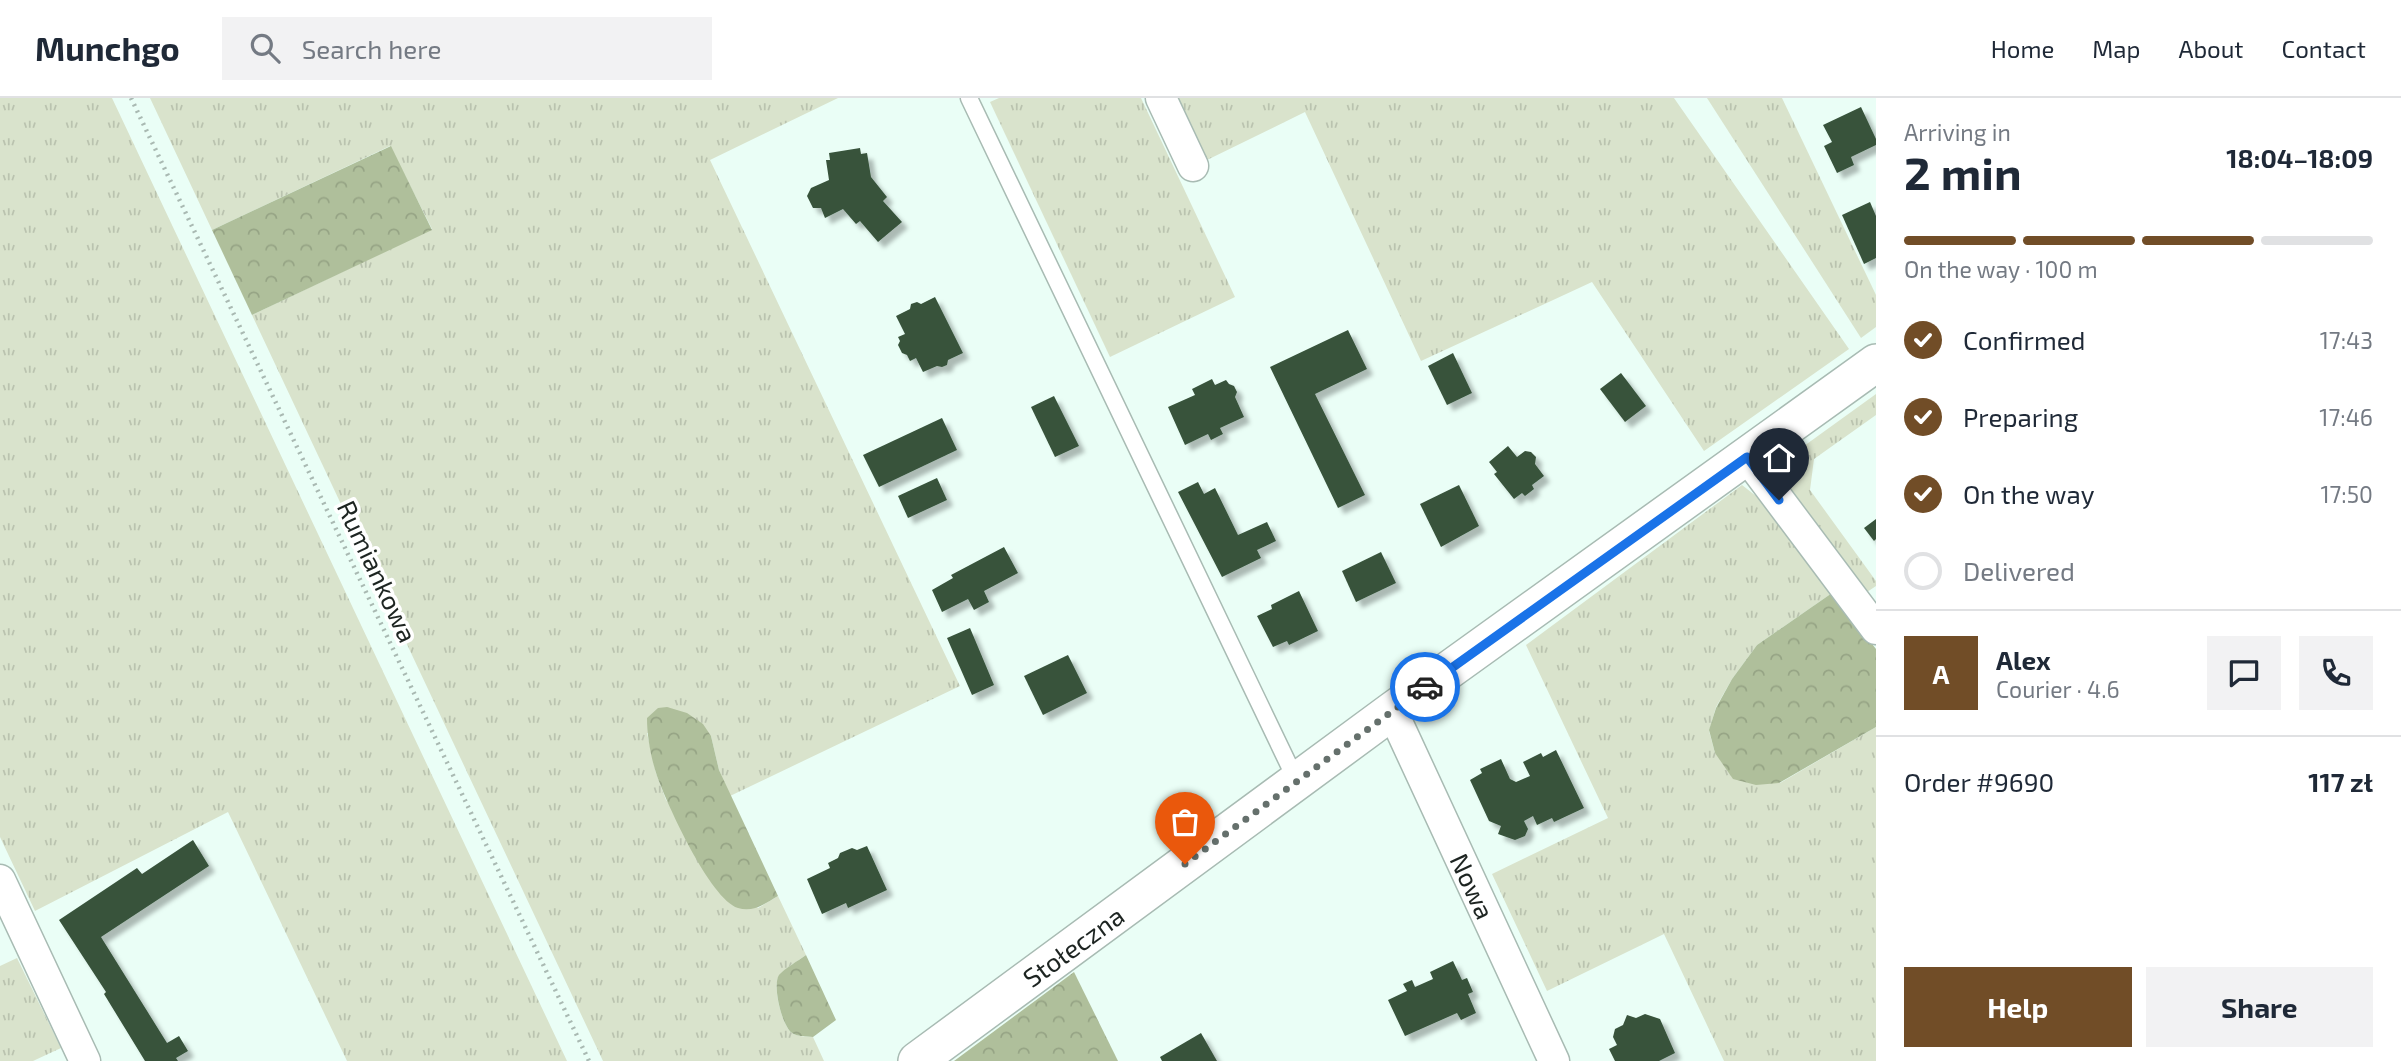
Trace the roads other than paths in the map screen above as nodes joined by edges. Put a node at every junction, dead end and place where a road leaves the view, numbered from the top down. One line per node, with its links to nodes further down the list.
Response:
1 (969, 98): 8 (lane)
2 (1161, 98): 3 (street)
3 (1193, 166)
4 (1876, 363): 5 (street, Stołeczna)
5 (1747, 457): 6 (street); 7 (street, Stołeczna)
6 (1876, 629)
7 (1392, 710): 8 (street, Stołeczna); 12 (street, Nowa)
8 (1297, 782): 11 (street, Stołeczna)
9 (0, 880): 10 (street)
10 (86, 1061)
11 (917, 1061)
12 (1554, 1061)

